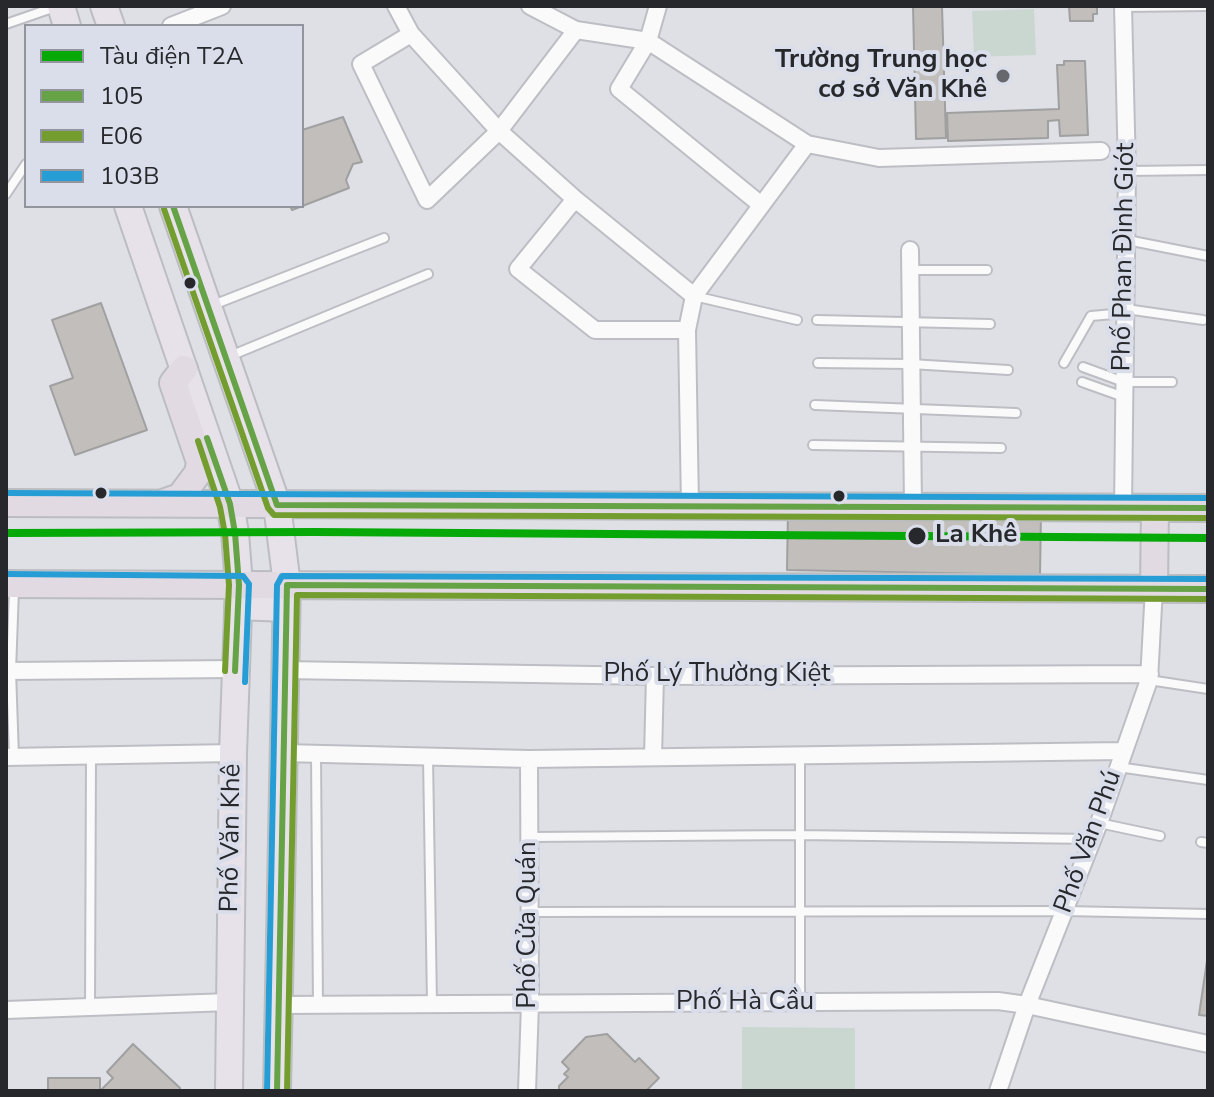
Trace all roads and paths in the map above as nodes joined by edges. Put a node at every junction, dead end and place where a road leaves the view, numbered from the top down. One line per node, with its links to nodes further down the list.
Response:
1 (60, 6): 8 (lane)
2 (222, 6): 9 (street)
3 (396, 6): 11 (street)
4 (530, 6): 10 (street)
5 (658, 6): 12 (street)
6 (1123, 6): 7 (lane); 15 (street, Phố Phan Đình Giót)
7 (1208, 6)
8 (6, 24)
9 (176, 24)
10 (576, 30): 12 (street); 13 (street)
11 (411, 34): 13 (street); 13 (street)
12 (648, 41): 14 (street); 22 (street)
13 (499, 131): 21 (street)
14 (807, 144): 16 (street); 22 (street)
15 (1127, 150): 16 (lane); 19 (street, Phố Phan Đình Giót)
16 (1101, 151)
17 (24, 167): 20 (lane)
18 (1208, 170): 19 (lane)
19 (1127, 171): 26 (street, Phố Phan Đình Giót)
20 (6, 194)
21 (575, 199): 32 (street); 40 (street)
22 (760, 204): 32 (street)
23 (129, 208): 46 (main road, Phố Văn Khê)
24 (174, 208): 33 (main road, Phố Văn Khê)
25 (384, 238): 33 (lane)
26 (1126, 240): 28 (lane); 34 (street, Phố Phan Đình Giót)
27 (910, 250): 29 (street)
28 (1208, 256)
29 (910, 270): 30 (lane); 38 (street)
30 (987, 270)
31 (428, 274): 41 (lane)
32 (694, 296): 35 (lane); 40 (street)
33 (209, 307): 41 (main road, Phố Văn Khê)
34 (1125, 311): 37 (lane); 43 (lane); 50 (street, Phố Phan Đình Giót)
35 (797, 320)
36 (817, 320): 38 (lane)
37 (1203, 320)
38 (911, 322): 39 (lane); 44 (street)
39 (990, 324)
40 (687, 330): 63 (street)
41 (225, 358): 57 (main road, Phố Văn Khê)
42 (818, 363): 44 (lane)
43 (1064, 363)
44 (911, 364): 47 (lane); 52 (street)
45 (1083, 367): 50 (lane)
46 (184, 369): 58 (main road, Phố Văn Khê); 60 (highway)
47 (1008, 370)
48 (1082, 382): 50 (lane)
49 (1172, 382): 50 (lane)
50 (1124, 390): 65 (street, Phố Phan Đình Giót)
51 (815, 405): 52 (lane)
52 (911, 408): 53 (lane); 55 (street)
53 (1016, 413)
54 (813, 445): 55 (lane)
55 (912, 448): 56 (lane); 64 (street)
56 (1001, 448)
57 (263, 467): 58 (main road); 62 (main road, Phố Văn Khê)
58 (220, 477): 61 (main road, Phố Văn Khê)
59 (6, 503): 60 (highway)
60 (158, 504): 61 (highway)
61 (230, 504): 62 (highway); 71 (main road, Phố Văn Khê)
62 (277, 505): 63 (highway); 72 (main road, Phố Văn Khê)
63 (690, 506): 64 (highway)
64 (913, 507): 65 (highway)
65 (1123, 508): 66 (highway)
66 (1155, 508): 67 (highway); 69 (highway)
67 (1208, 508)
68 (10, 584): 71 (highway); 75 (lane)
69 (1154, 588): 70 (highway); 72 (highway); 77 (street, Phố Văn Phú)
70 (1208, 589)
71 (239, 595): 72 (highway); 73 (main road, Phố Văn Khê)
72 (286, 597): 74 (main road, Phố Văn Khê)
73 (235, 669): 75 (street); 80 (main road, Phố Văn Khê)
74 (284, 670): 76 (street, Phố Lý Thường Kiệt); 81 (main road, Phố Văn Khê)
75 (8, 671): 85 (lane)
76 (655, 676): 77 (street, Phố Lý Thường Kiệt); 87 (street)
77 (1149, 677): 78 (lane); 79 (street, Phố Văn Phú)
78 (1208, 689)
79 (1123, 751): 84 (street); 89 (street, Phố Văn Phú)
80 (233, 753): 83 (street); 100 (main road, Phố Văn Khê)
81 (283, 753): 82 (street); 103 (main road, Phố Văn Khê)
82 (316, 754): 86 (street); 104 (lane)
83 (91, 756): 85 (street); 107 (lane)
84 (800, 756): 87 (street); 92 (lane)
85 (10, 757)
86 (428, 757): 88 (street); 105 (lane)
87 (653, 757): 88 (street)
88 (529, 759): 94 (street, Phố Cửa Quán)
89 (1117, 767): 90 (lane); 91 (street, Phố Văn Phú)
90 (1208, 780)
91 (1099, 823): 93 (lane); 95 (street, Phố Văn Phú)
92 (799, 835): 94 (lane); 95 (lane); 96 (lane)
93 (1160, 836)
94 (529, 837): 98 (street, Phố Cửa Quán)
95 (1092, 839): 97 (street, Phố Văn Phú)
96 (799, 911): 97 (lane); 98 (lane); 101 (lane)
97 (1065, 911): 99 (lane); 106 (street, Phố Văn Phú)
98 (530, 912): 102 (street, Phố Cửa Quán)
99 (1208, 914)
100 (230, 1002): 107 (street); 110 (main road, Phố Văn Khê)
101 (800, 1002): 102 (street, Phố Hà Cầu); 106 (street, Phố Hà Cầu)
102 (530, 1004): 105 (street, Phố Hà Cầu); 112 (street, Phố Cửa Quán)
103 (278, 1005): 104 (street, Phố Hà Cầu); 111 (main road, Phố Văn Khê)
104 (318, 1005): 105 (street, Phố Hà Cầu)
105 (432, 1005)
106 (1027, 1005): 109 (street, Phố Hà Cầu); 113 (street, Phố Văn Phú)
107 (90, 1008): 108 (street)
108 (6, 1010)
109 (1208, 1044)
110 (229, 1091)
111 (277, 1091)
112 (527, 1091)
113 (998, 1091)

